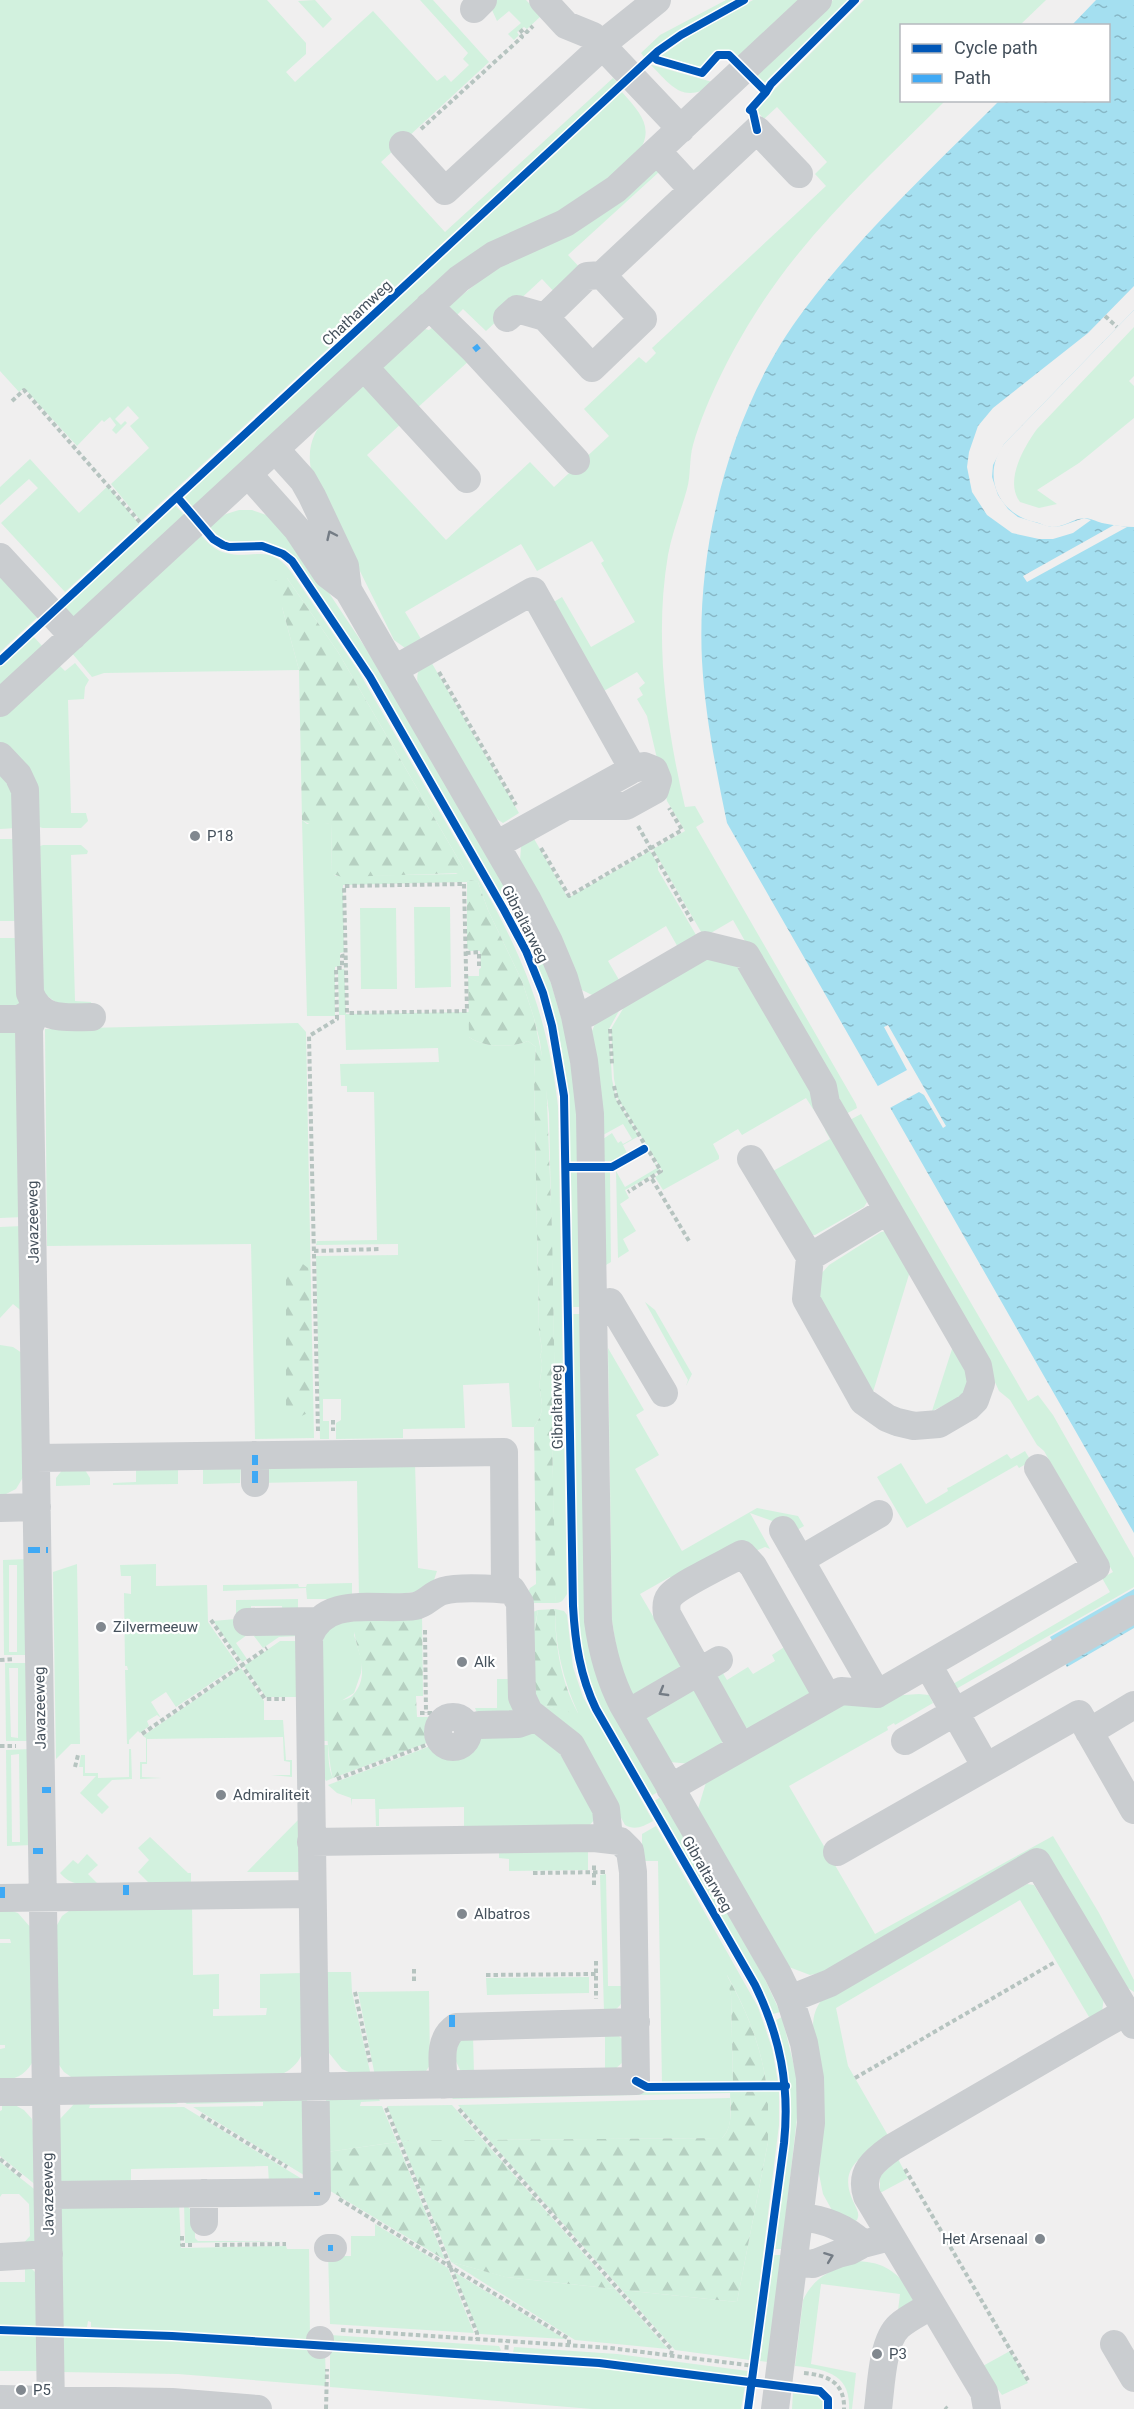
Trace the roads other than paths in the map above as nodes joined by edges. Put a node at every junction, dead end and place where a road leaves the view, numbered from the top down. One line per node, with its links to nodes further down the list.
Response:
1 (657, 0): 4 (street)
2 (818, 0): 5 (street)
3 (547, 5): 4 (street)
4 (602, 45): 5 (street); 6 (street)
5 (681, 129): 7 (street)
6 (403, 146)
7 (657, 152): 9 (street); 11 (street)
8 (799, 174): 9 (street)
9 (693, 190): 10 (street)
10 (602, 275): 12 (street); 12 (street)
11 (429, 306): 14 (street); 16 (street)
12 (545, 317): 13 (street)
13 (507, 318)
14 (364, 367): 15 (street); 18 (street)
15 (275, 449): 17 (street); 20 (street, Gibraltarweg, one-way to 15)
16 (576, 461)
17 (248, 474): 20 (street, Gibraltarweg); 21 (street)
18 (467, 479)
19 (0, 557): 21 (street)
20 (348, 590): 22 (street, Gibraltarweg)
21 (73, 636): 23 (street)
22 (394, 669): 25 (street, Gibraltarweg); 25 (street)
23 (0, 703)
24 (0, 756): 26 (street)
25 (496, 846): 27 (street, Gibraltarweg)
26 (38, 1008): 28 (street); 29 (street); 35 (street, Javazeeweg)
27 (575, 1016): 31 (street); 52 (street, Gibraltarweg)
28 (92, 1017)
29 (0, 1019)
30 (751, 1159): 32 (street)
31 (888, 1210): 32 (street); 32 (street)
32 (810, 1257)
33 (610, 1302): 34 (street)
34 (664, 1393)
35 (36, 1458): 37 (street, Javazeeweg); 42 (street)
36 (1038, 1468): 46 (street)
37 (37, 1507): 38 (street); 65 (street, Javazeeweg)
38 (0, 1508)
39 (879, 1514): 41 (street)
40 (783, 1530): 41 (street)
41 (800, 1560): 48 (street)
42 (505, 1589): 44 (street); 53 (street)
43 (1134, 1609): 51 (street)
44 (318, 1621): 45 (street); 63 (street)
45 (247, 1622)
46 (928, 1665): 48 (street); 51 (street)
47 (709, 1666): 49 (street); 52 (street, one-way to 52); 57 (street)
48 (877, 1694): 49 (street)
49 (828, 1698): 57 (street)
50 (1134, 1705): 55 (street)
51 (955, 1712): 56 (street); 58 (street)
52 (628, 1713): 59 (street, Gibraltarweg)
53 (536, 1718): 54 (street); 61 (street)
54 (443, 1720)
55 (1089, 1732): 58 (street); 60 (street)
56 (905, 1741)
57 (741, 1747): 59 (street)
58 (986, 1767): 62 (street)
59 (670, 1788): 66 (street, Gibraltarweg)
60 (1134, 1810)
61 (609, 1838): 63 (street); 68 (street)
62 (837, 1852)
63 (320, 1862): 65 (street); 70 (street)
64 (1, 1894): 65 (street)
65 (44, 1897): 71 (street, Javazeeweg)
66 (790, 1999): 67 (street); 75 (street, Gibraltarweg)
67 (1131, 2017): 77 (street)
68 (636, 2022): 69 (street); 69 (street)
69 (444, 2085): 70 (street)
70 (316, 2087): 71 (street); 73 (street)
71 (46, 2091): 72 (street); 74 (street, Javazeeweg)
72 (0, 2092)
73 (204, 2193): 74 (street); 76 (street)
74 (48, 2195): 78 (street, Javazeeweg)
75 (800, 2217): 77 (street); 80 (street, Gibraltarweg)
76 (204, 2222)
77 (877, 2241): 80 (street, one-way to 77); 81 (street)
78 (49, 2254): 79 (street); 87 (street, Javazeeweg)
79 (0, 2257)
80 (794, 2262): 83 (street, Gibraltarweg)
81 (932, 2305): 86 (street); 89 (street)
82 (1114, 2344): 84 (street)
83 (766, 2378)
84 (1134, 2378)
85 (0, 2399): 87 (street)
86 (992, 2403)
87 (51, 2404): 88 (street)
88 (258, 2409)
89 (878, 2409)

